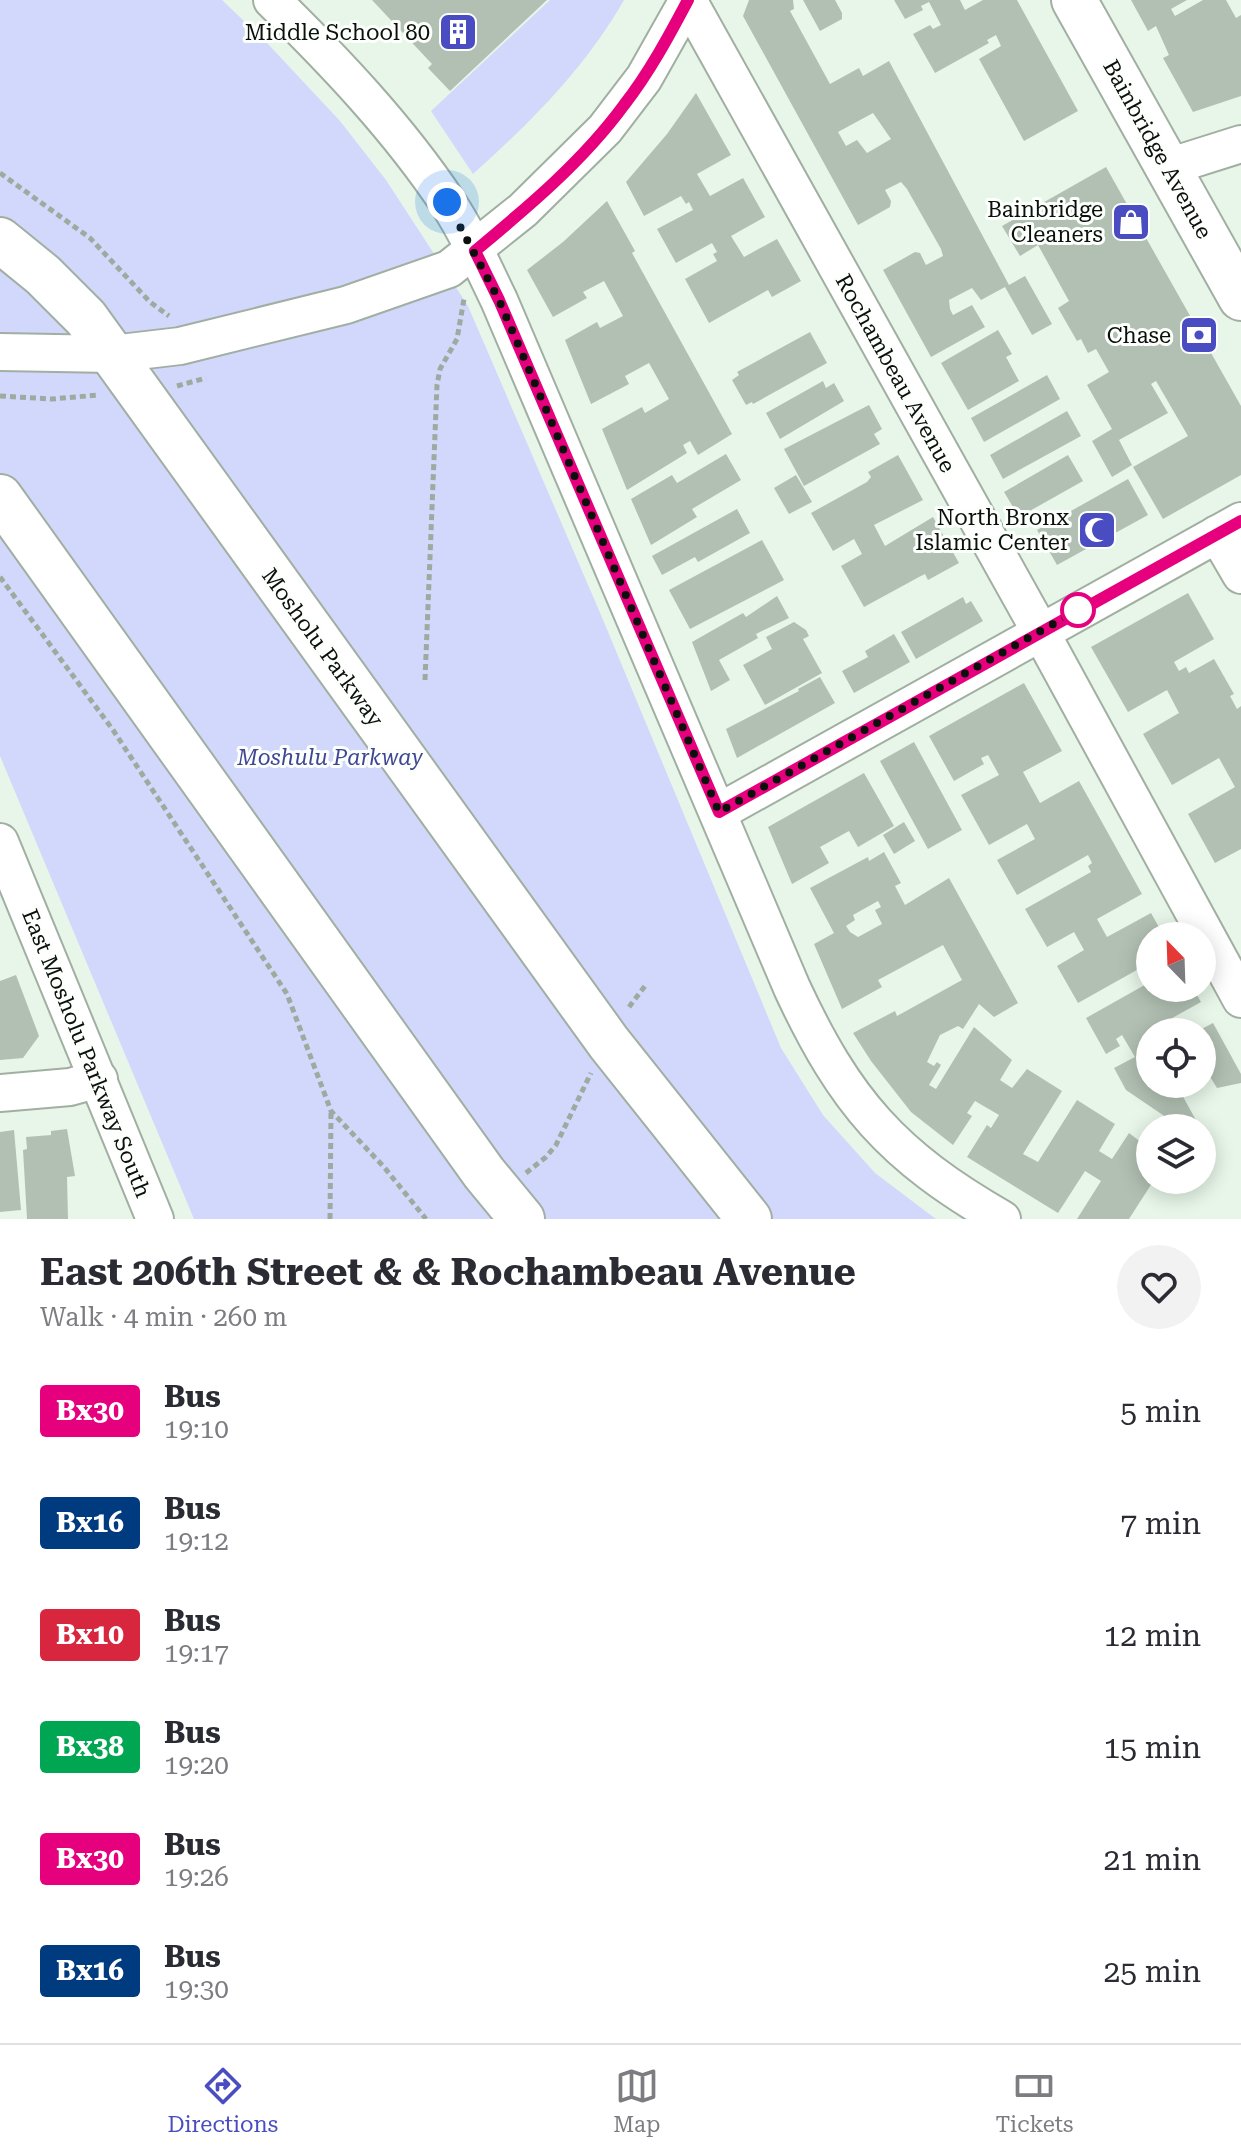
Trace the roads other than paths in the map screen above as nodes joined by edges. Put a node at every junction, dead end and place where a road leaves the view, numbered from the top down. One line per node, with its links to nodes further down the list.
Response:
1 (272, 0): 7 (street)
2 (688, 0): 7 (street); 14 (street, Rochambeau Avenue)
3 (1074, 0): 5 (main road, Bainbridge Avenue)
4 (1241, 144): 5 (street)
5 (1168, 167): 8 (main road, Bainbridge Avenue)
6 (0, 240): 10 (main road, Mosholu Parkway)
7 (475, 251): 10 (street); 15 (street)
8 (1241, 298)
9 (0, 352): 10 (street)
10 (108, 374): 22 (main road, Mosholu Parkway)
11 (0, 497): 20 (main road)
12 (1229, 528): 13 (street); 14 (street)
13 (1241, 575)
14 (1040, 631): 15 (street); 17 (street, Rochambeau Avenue)
15 (719, 812): 23 (street)
16 (0, 842): 18 (street, East Mosholu Parkway South)
17 (1241, 999)
18 (99, 1079): 19 (street); 21 (street, East Mosholu Parkway South)
19 (0, 1093)
20 (521, 1199)
21 (155, 1219)
22 (749, 1219)
23 (1002, 1219)

